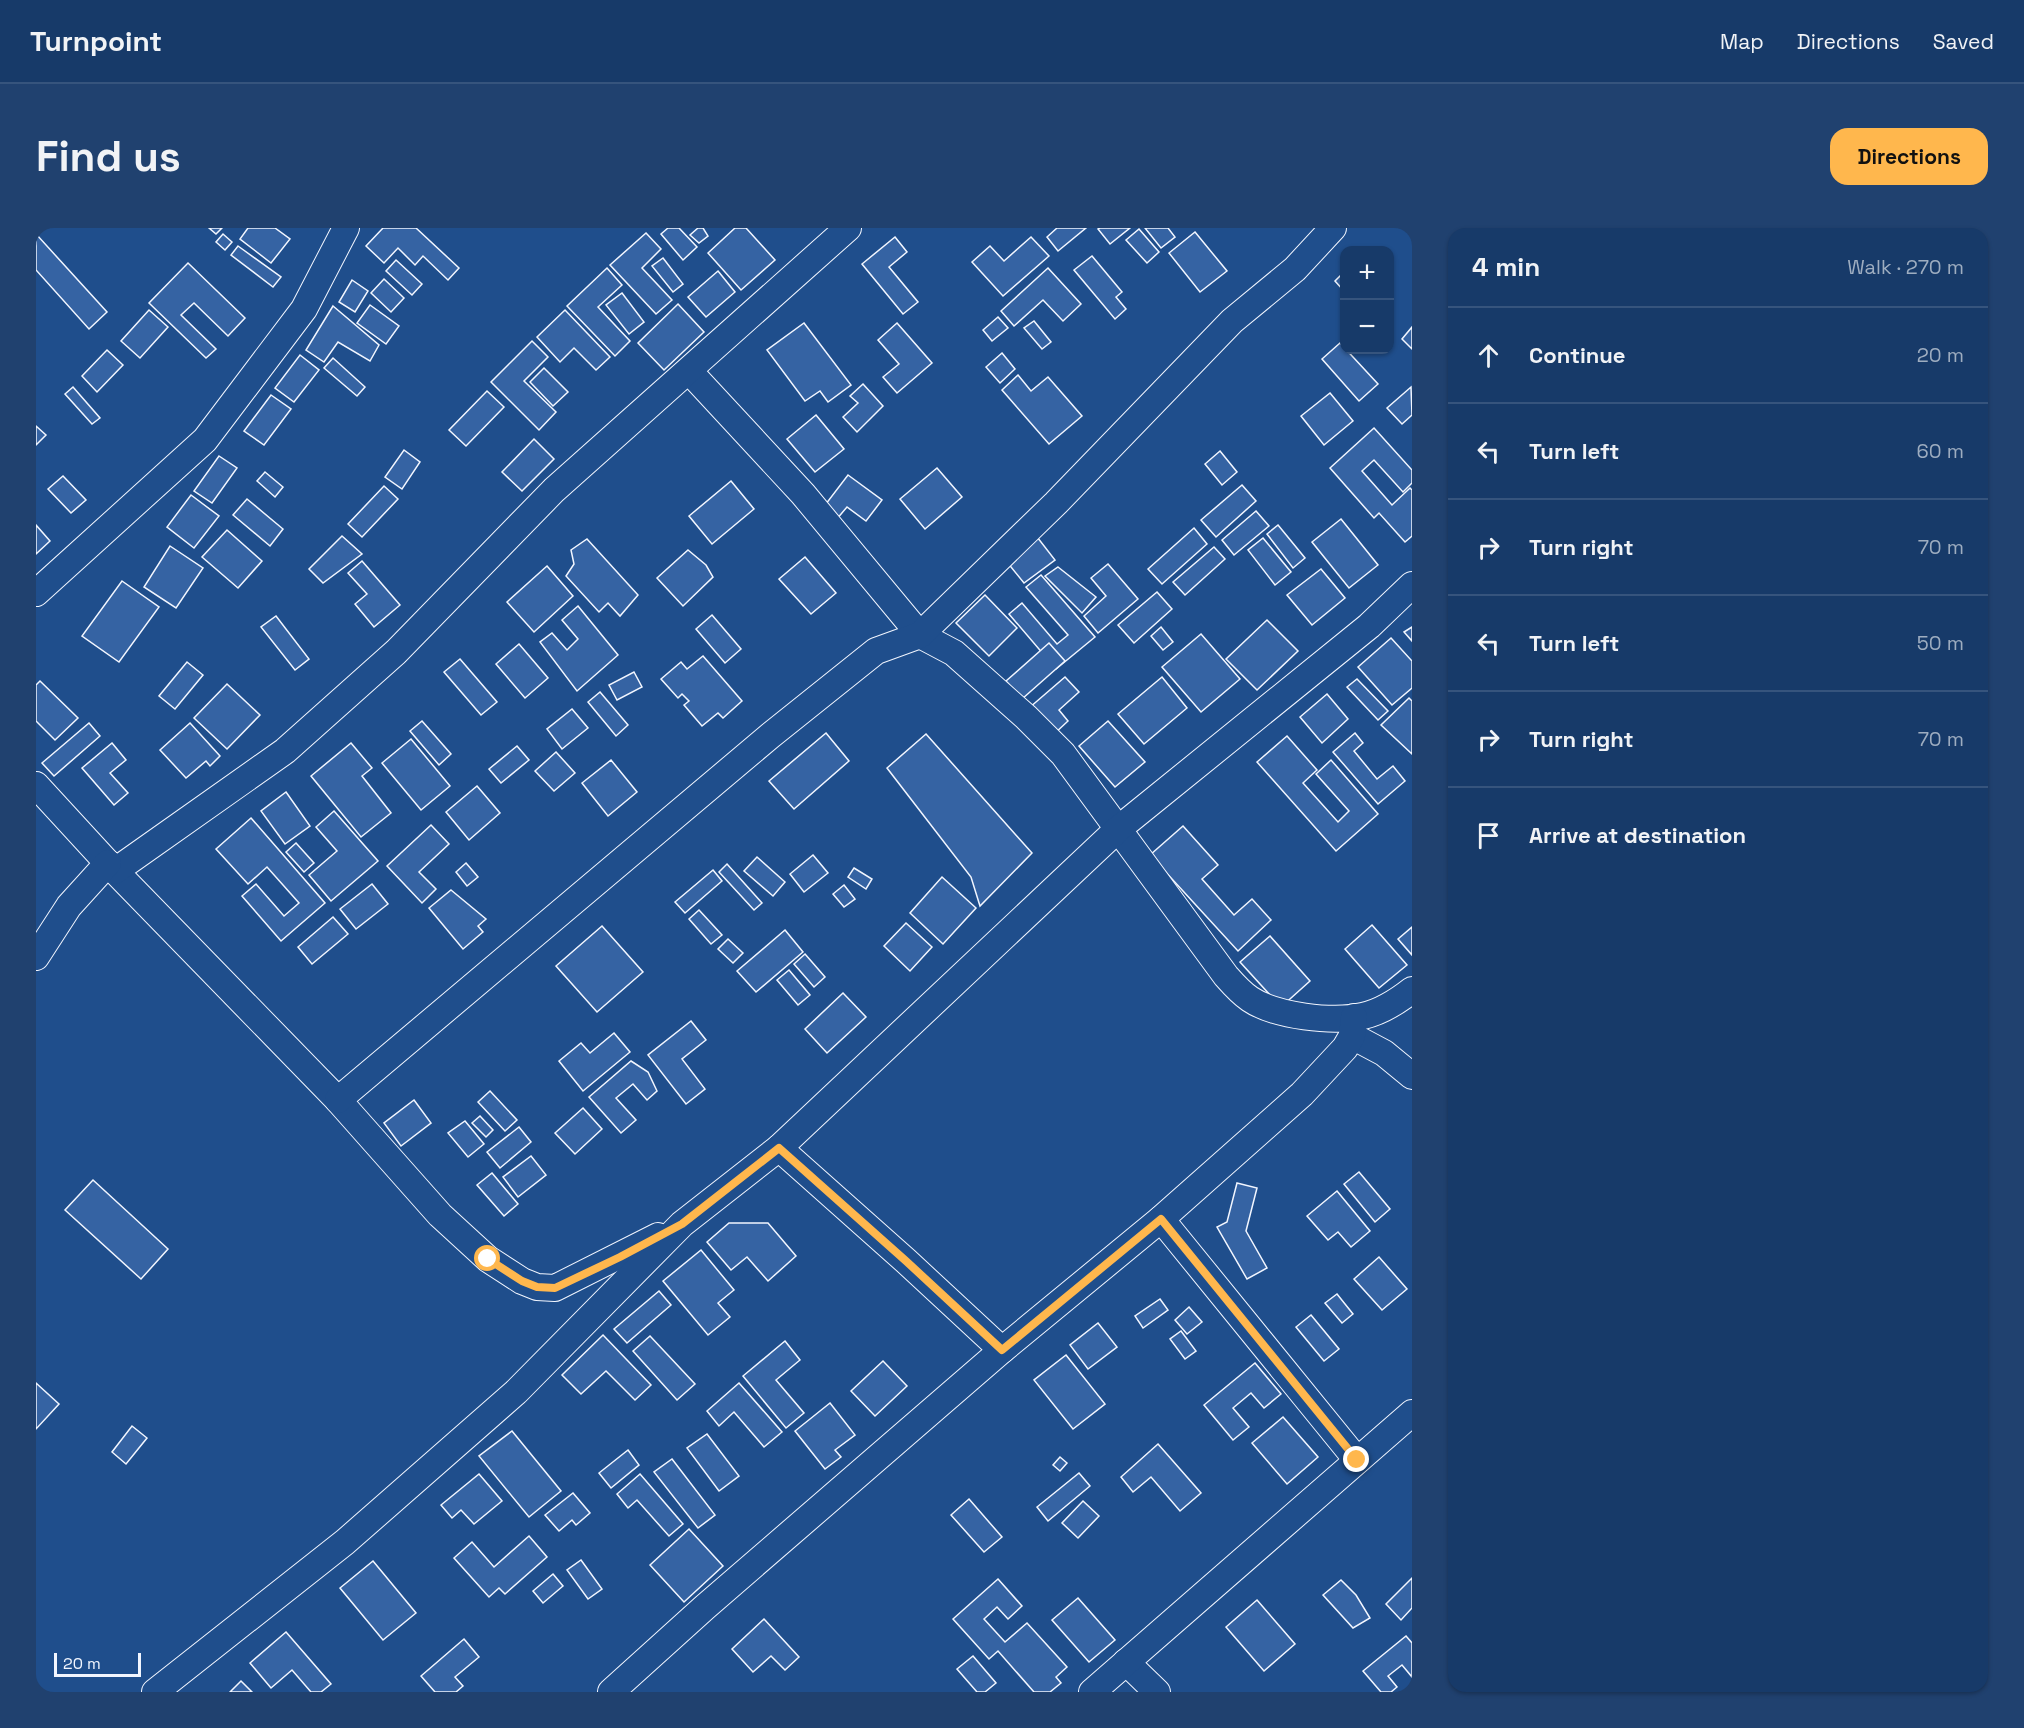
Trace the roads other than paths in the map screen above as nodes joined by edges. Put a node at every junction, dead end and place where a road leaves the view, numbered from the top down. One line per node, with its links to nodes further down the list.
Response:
1 (346, 228): 6 (street)
2 (848, 228): 4 (street)
3 (1333, 228): 7 (street)
4 (689, 371): 7 (street); 10 (street)
5 (1412, 585): 9 (street)
6 (36, 593)
7 (920, 635): 9 (street); 15 (street)
8 (36, 785): 10 (street)
9 (1117, 830): 13 (street); 16 (street)
10 (112, 867): 11 (street); 15 (street)
11 (36, 957)
12 (1412, 990): 13 (street)
13 (1353, 1026): 14 (street); 17 (street)
14 (1412, 1076)
15 (338, 1100): 18 (street)
16 (779, 1148): 18 (street); 19 (street)
17 (1161, 1219): 19 (street); 21 (street)
18 (682, 1224): 23 (street)
19 (1002, 1350): 24 (street)
20 (1412, 1413): 21 (street)
21 (1357, 1460): 22 (street)
22 (1126, 1662): 25 (street); 26 (street)
23 (155, 1692)
24 (612, 1692)
25 (1092, 1692)
26 (1157, 1692)

